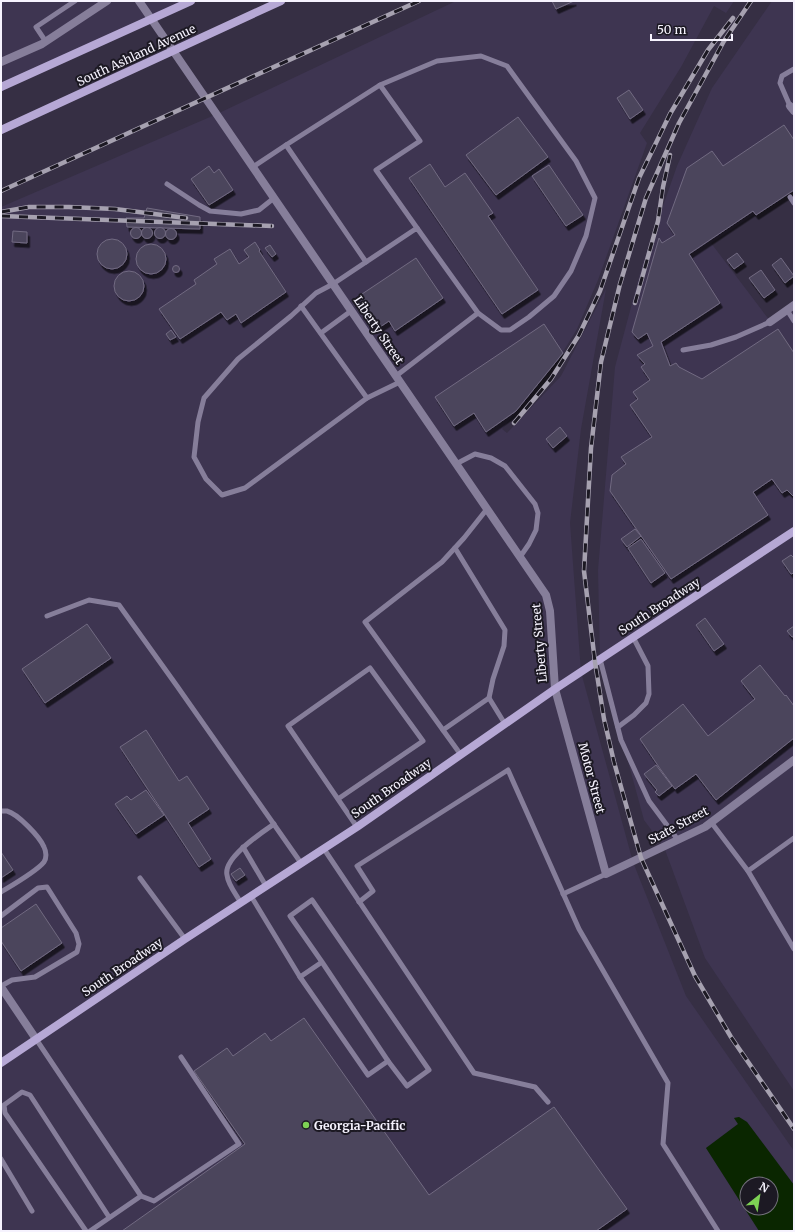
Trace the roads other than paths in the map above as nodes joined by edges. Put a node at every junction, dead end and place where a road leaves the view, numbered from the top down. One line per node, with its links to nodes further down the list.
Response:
1 (75, 1): 7 (lane)
2 (107, 1): 7 (street)
3 (139, 1): 6 (street, Liberty Street)
4 (191, 1): 6 (street)
5 (281, 1): 8 (street, South Ashland Avenue)
6 (152, 19): 8 (street, Liberty Street); 12 (street)
7 (46, 42): 9 (street)
8 (174, 51): 14 (street, South Ashland Avenue); 16 (street, Liberty Street)
9 (1, 62)
10 (794, 69): 13 (lane)
11 (380, 85): 15 (lane); 21 (lane); 27 (lane)
12 (1, 87)
13 (792, 108)
14 (1, 130)
15 (286, 144): 16 (lane); 22 (lane)
16 (253, 167): 19 (street, Liberty Street)
17 (167, 184): 19 (lane)
18 (790, 197): 20 (lane)
19 (274, 198): 23 (street, Liberty Street)
20 (794, 203)
21 (417, 228): 22 (lane); 27 (lane)
22 (366, 262): 23 (lane)
23 (333, 284): 24 (lane); 26 (street, Liberty Street)
24 (301, 306): 30 (lane); 33 (lane)
25 (791, 308): 28 (lane); 29 (street)
26 (352, 311): 30 (lane); 32 (street, Liberty Street)
27 (478, 313): 32 (lane)
28 (794, 321)
29 (770, 322): 31 (lane)
30 (321, 333): 33 (lane)
31 (684, 350)
32 (398, 379): 33 (lane); 34 (street, Liberty Street)
33 (367, 398)
34 (456, 464): 35 (street, Liberty Street); 38 (lane)
35 (487, 509): 37 (lane); 38 (street, Liberty Street)
36 (794, 531): 40 (street, South Broadway)
37 (455, 548): 43 (lane); 46 (lane)
38 (520, 557): 42 (street, Liberty Street)
39 (47, 616): 52 (lane)
40 (633, 638): 41 (street, South Broadway); 45 (lane)
41 (600, 659): 42 (street, South Broadway); 45 (lane)
42 (555, 688): 44 (street, South Broadway); 60 (street, Motor Street)
43 (489, 698): 44 (lane); 46 (lane)
44 (505, 724): 47 (street, South Broadway)
45 (618, 728): 55 (lane)
46 (443, 730): 47 (lane)
47 (461, 755): 53 (street, South Broadway)
48 (794, 760): 51 (street, State Street)
49 (338, 799): 49 (lane); 53 (lane)
50 (1, 811): 63 (lane)
51 (711, 822): 55 (street, State Street); 59 (lane)
52 (274, 824): 56 (lane); 58 (lane)
53 (357, 827): 57 (street, South Broadway)
54 (794, 838): 59 (lane)
55 (678, 840): 60 (street, State Street)
56 (243, 847): 62 (lane); 67 (lane)
57 (324, 849): 58 (street, South Broadway); 66 (lane)
58 (301, 864): 62 (street, South Broadway)
59 (748, 871): 70 (lane)
60 (606, 874): 64 (lane)
61 (140, 878): 69 (lane)
62 (266, 886): 65 (street, South Broadway)
63 (1, 892)
64 (563, 894): 66 (lane); 85 (lane)
65 (251, 896): 67 (street, South Broadway); 72 (lane)
66 (360, 902): 78 (lane)
67 (241, 903): 69 (street, South Broadway)
68 (1, 916): 73 (lane)
69 (185, 939): 74 (street, South Broadway)
70 (794, 949)
71 (322, 962): 72 (lane); 76 (lane); 76 (lane)
72 (300, 977): 76 (lane)
73 (1, 986): 74 (street)
74 (36, 1039): 77 (street, South Broadway); 80 (lane)
75 (181, 1057): 80 (lane)
76 (388, 1061)
77 (1, 1063)
78 (548, 1102)
79 (1, 1159): 81 (lane)
80 (141, 1196): 82 (lane)
81 (32, 1211)
82 (109, 1217): 83 (lane); 84 (lane)
83 (86, 1231)
84 (90, 1231)
85 (718, 1231)

